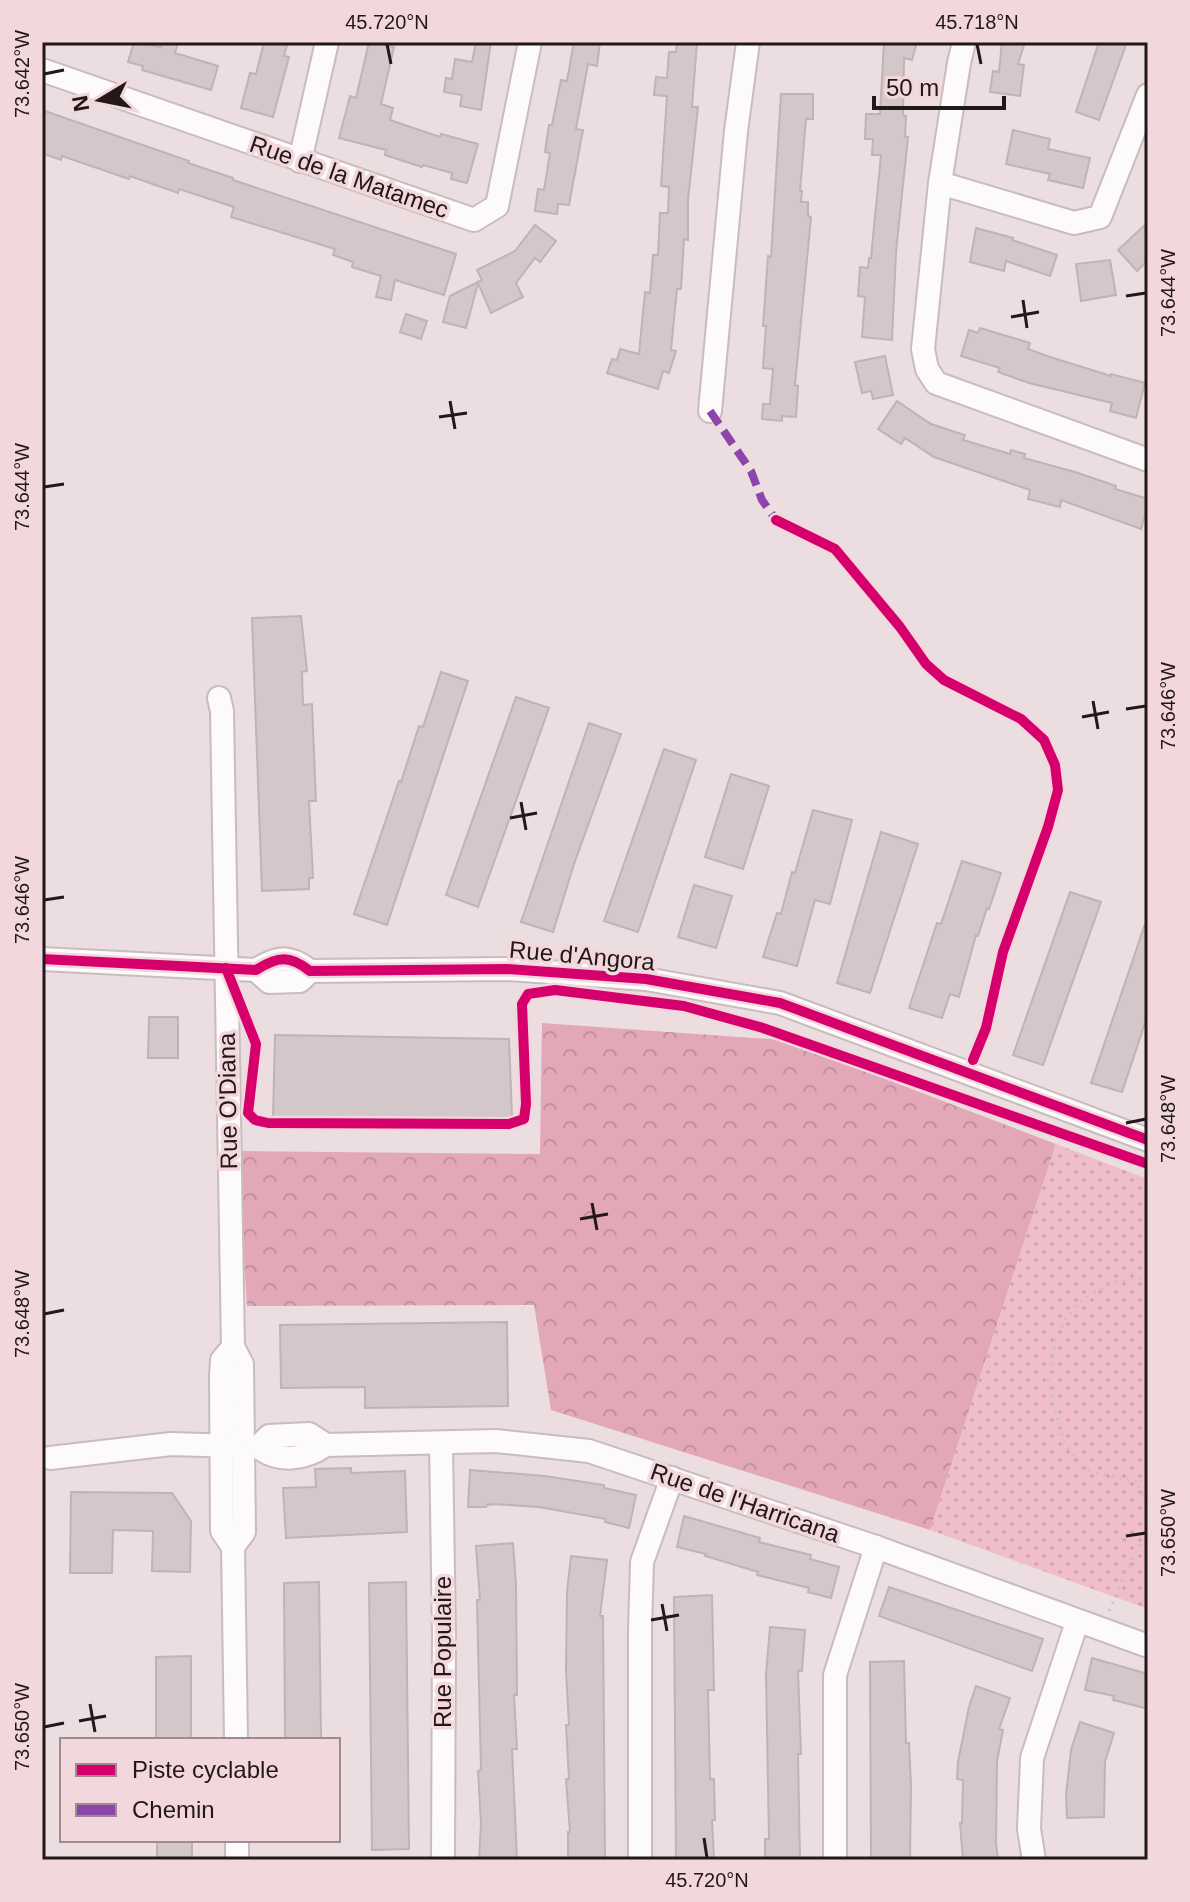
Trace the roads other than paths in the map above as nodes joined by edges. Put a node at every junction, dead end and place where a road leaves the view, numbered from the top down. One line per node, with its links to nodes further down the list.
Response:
1 (327, 42): 7 (street)
2 (530, 42): 7 (street, Rue de la Matamec)
3 (748, 42): 9 (street)
4 (964, 42): 8 (street)
5 (42, 70): 7 (street, Rue de la Matamec)
6 (1148, 95): 8 (street)
7 (300, 161)
8 (940, 183): 10 (street)
9 (710, 411)
10 (1148, 460)
11 (220, 704): 13 (street, Rue O'Diana)
12 (42, 959): 13 (street, Rue d'Angora)
13 (226, 968): 14 (street, Rue d'Angora); 16 (street, Rue O'Diana)
14 (1148, 1140)
15 (441, 1444): 16 (street, Rue de l'Harricana); 18 (street, Rue de l'Harricana); 23 (street, Rue Populaire)
16 (240, 1447): 17 (street, Rue de l'Harricana); 22 (street, Rue O'Diana)
17 (50, 1458)
18 (672, 1478): 19 (street, Rue de l'Harricana); 24 (street)
19 (876, 1547): 20 (street, Rue de l'Harricana); 25 (street)
20 (1077, 1622): 21 (street, Rue de l'Harricana); 26 (street)
21 (1148, 1646)
22 (236, 1738)
23 (443, 1860)
24 (640, 1860)
25 (835, 1860)
26 (1034, 1860)

